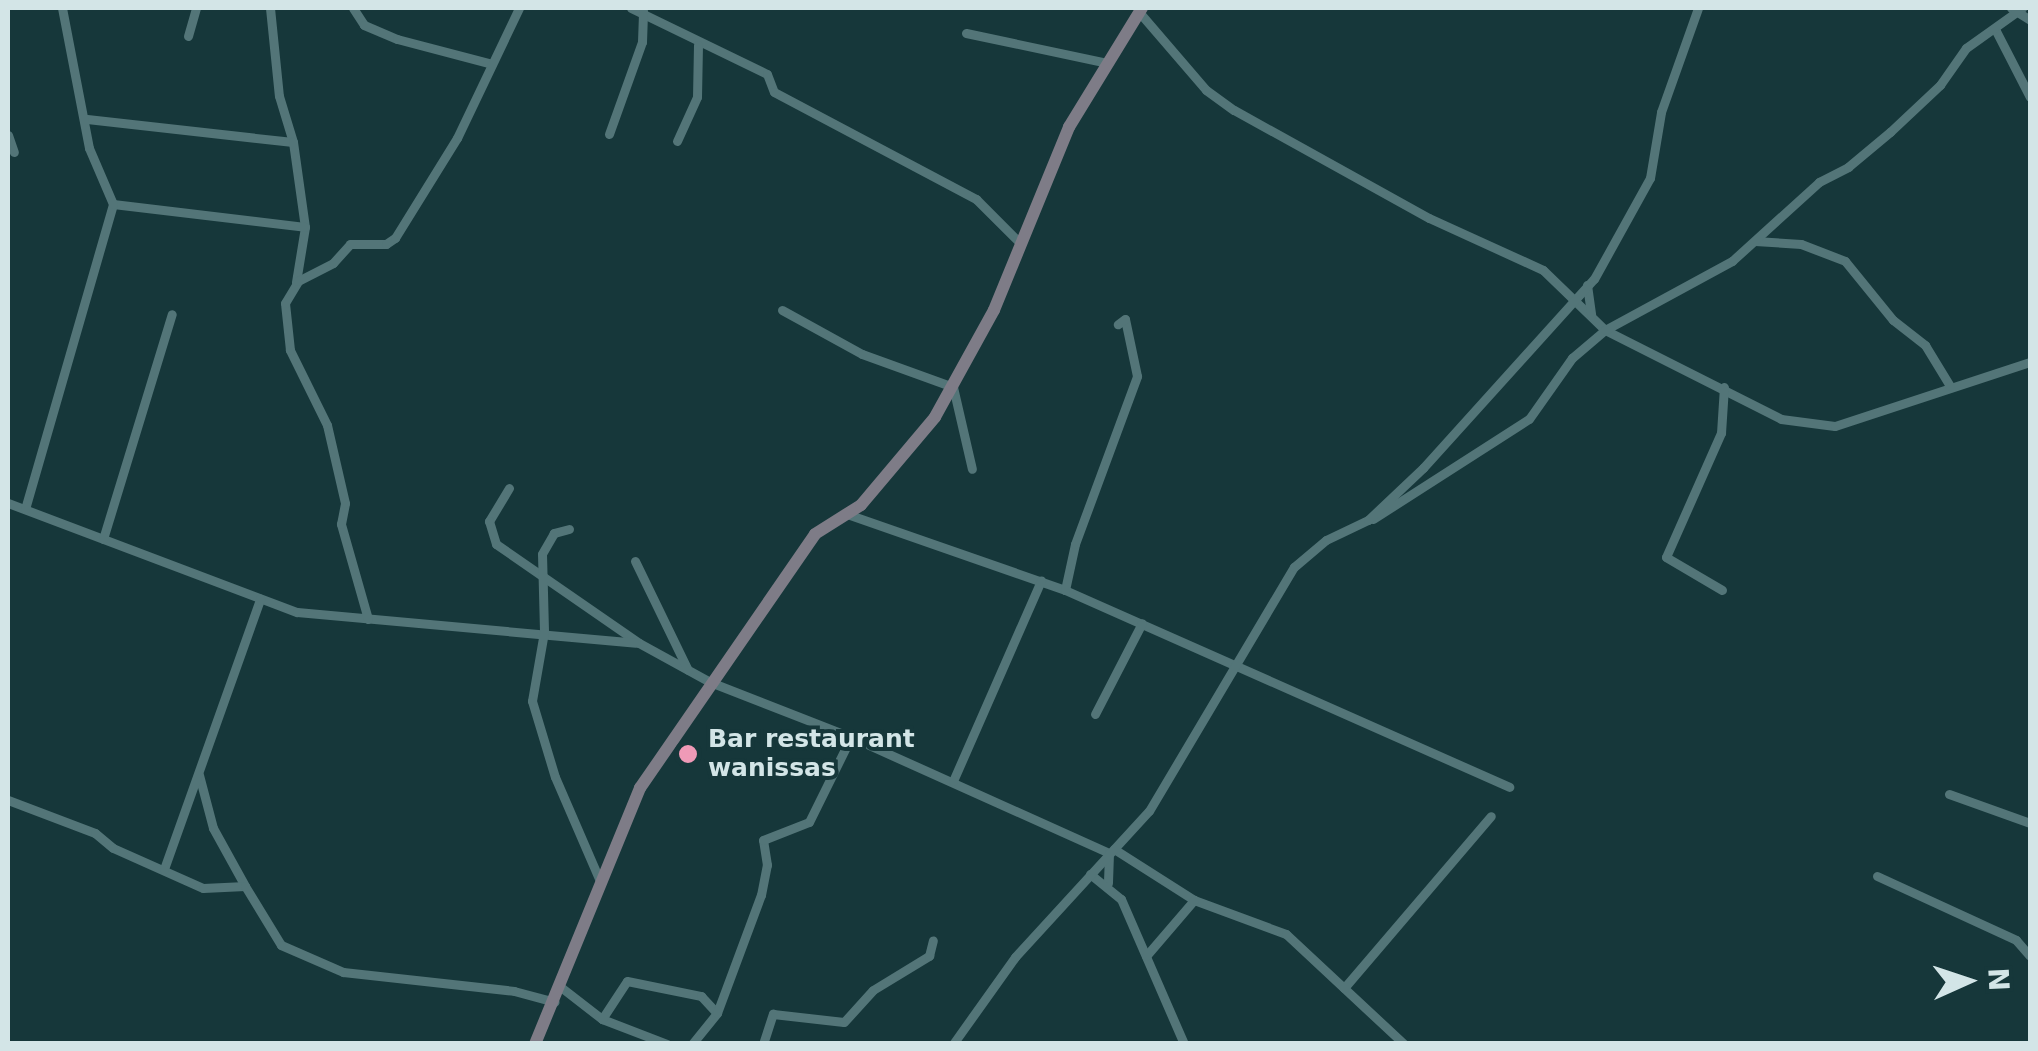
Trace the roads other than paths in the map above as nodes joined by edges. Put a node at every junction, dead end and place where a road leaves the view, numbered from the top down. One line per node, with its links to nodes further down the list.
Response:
1 (62, 8): 19 (street)
2 (196, 8): 14 (street)
3 (270, 8): 23 (street)
4 (353, 8): 17 (street)
5 (519, 8): 17 (street)
6 (631, 8): 10 (street)
7 (1698, 8): 30 (street)
8 (2016, 9): 11 (street); 12 (street)
9 (1141, 10): 16 (main road); 31 (street)
10 (643, 11): 15 (street); 20 (street)
11 (2030, 20)
12 (1994, 29): 18 (street); 27 (street)
13 (966, 34): 16 (street)
14 (188, 36)
15 (698, 46): 22 (street); 28 (street)
16 (1107, 62): 28 (main road)
17 (492, 64): 29 (street)
18 (2030, 97)
19 (87, 119): 23 (street); 25 (street)
20 (609, 134)
21 (8, 136): 24 (street)
22 (677, 141)
23 (292, 142): 26 (street)
24 (14, 152)
25 (113, 204): 26 (street); 44 (street)
26 (305, 227): 29 (street)
27 (1754, 241): 36 (street); 38 (street)
28 (1021, 244): 39 (main road)
29 (296, 282): 55 (street)
30 (1587, 285): 31 (street); 34 (street)
31 (1574, 296): 34 (street); 46 (street)
32 (782, 310): 39 (street)
33 (172, 314): 48 (street)
34 (1591, 315): 36 (street)
35 (1118, 324): 52 (street)
36 (1605, 330): 40 (street); 46 (street)
37 (2030, 362): 38 (street)
38 (1950, 386): 40 (street)
39 (954, 387): 41 (street); 45 (main road)
40 (1724, 387): 53 (street)
41 (972, 469)
42 (509, 488): 50 (street)
43 (8, 503): 44 (street)
44 (25, 510): 48 (street)
45 (847, 514): 51 (street); 61 (main road)
46 (1368, 520): 59 (street)
47 (569, 529): 50 (street)
48 (103, 540): 54 (street)
49 (636, 561): 60 (street)
50 (542, 575): 57 (street); 58 (street)
51 (1041, 581): 52 (street); 65 (street)
52 (1065, 590): 56 (street)
53 (1722, 590)
54 (260, 600): 55 (street); 64 (street)
55 (368, 619): 57 (street)
56 (1142, 623): 59 (street); 62 (street)
57 (544, 632): 58 (street); 75 (street)
58 (639, 643): 60 (street)
59 (1234, 663): 66 (street); 71 (street)
60 (688, 670): 61 (street)
61 (710, 682): 63 (street); 75 (main road)
62 (1095, 714)
63 (851, 737): 65 (street); 85 (street)
64 (198, 772): 72 (street); 77 (street)
65 (953, 782): 71 (street)
66 (1509, 787)
67 (1949, 794): 70 (street)
68 (8, 800): 72 (street)
69 (1491, 816): 83 (street)
70 (2030, 823)
71 (1111, 851): 73 (street); 76 (street); 78 (street)
72 (164, 870): 77 (street)
73 (1090, 874): 76 (street); 91 (street)
74 (1877, 876): 81 (street)
75 (600, 881): 82 (main road)
76 (1108, 883): 80 (street)
77 (245, 886): 84 (street)
78 (1194, 900): 80 (street); 83 (street)
79 (933, 940): 90 (street)
80 (1146, 956): 92 (street)
81 (2030, 956)
82 (562, 988): 84 (main road); 86 (street)
83 (1344, 988): 93 (street)
84 (556, 1002): 87 (main road)
85 (717, 1013): 86 (street); 89 (street)
86 (602, 1019): 88 (street)
87 (535, 1044)
88 (666, 1044)
89 (692, 1044)
90 (764, 1044)
91 (953, 1044)
92 (1184, 1044)
93 (1404, 1044)

